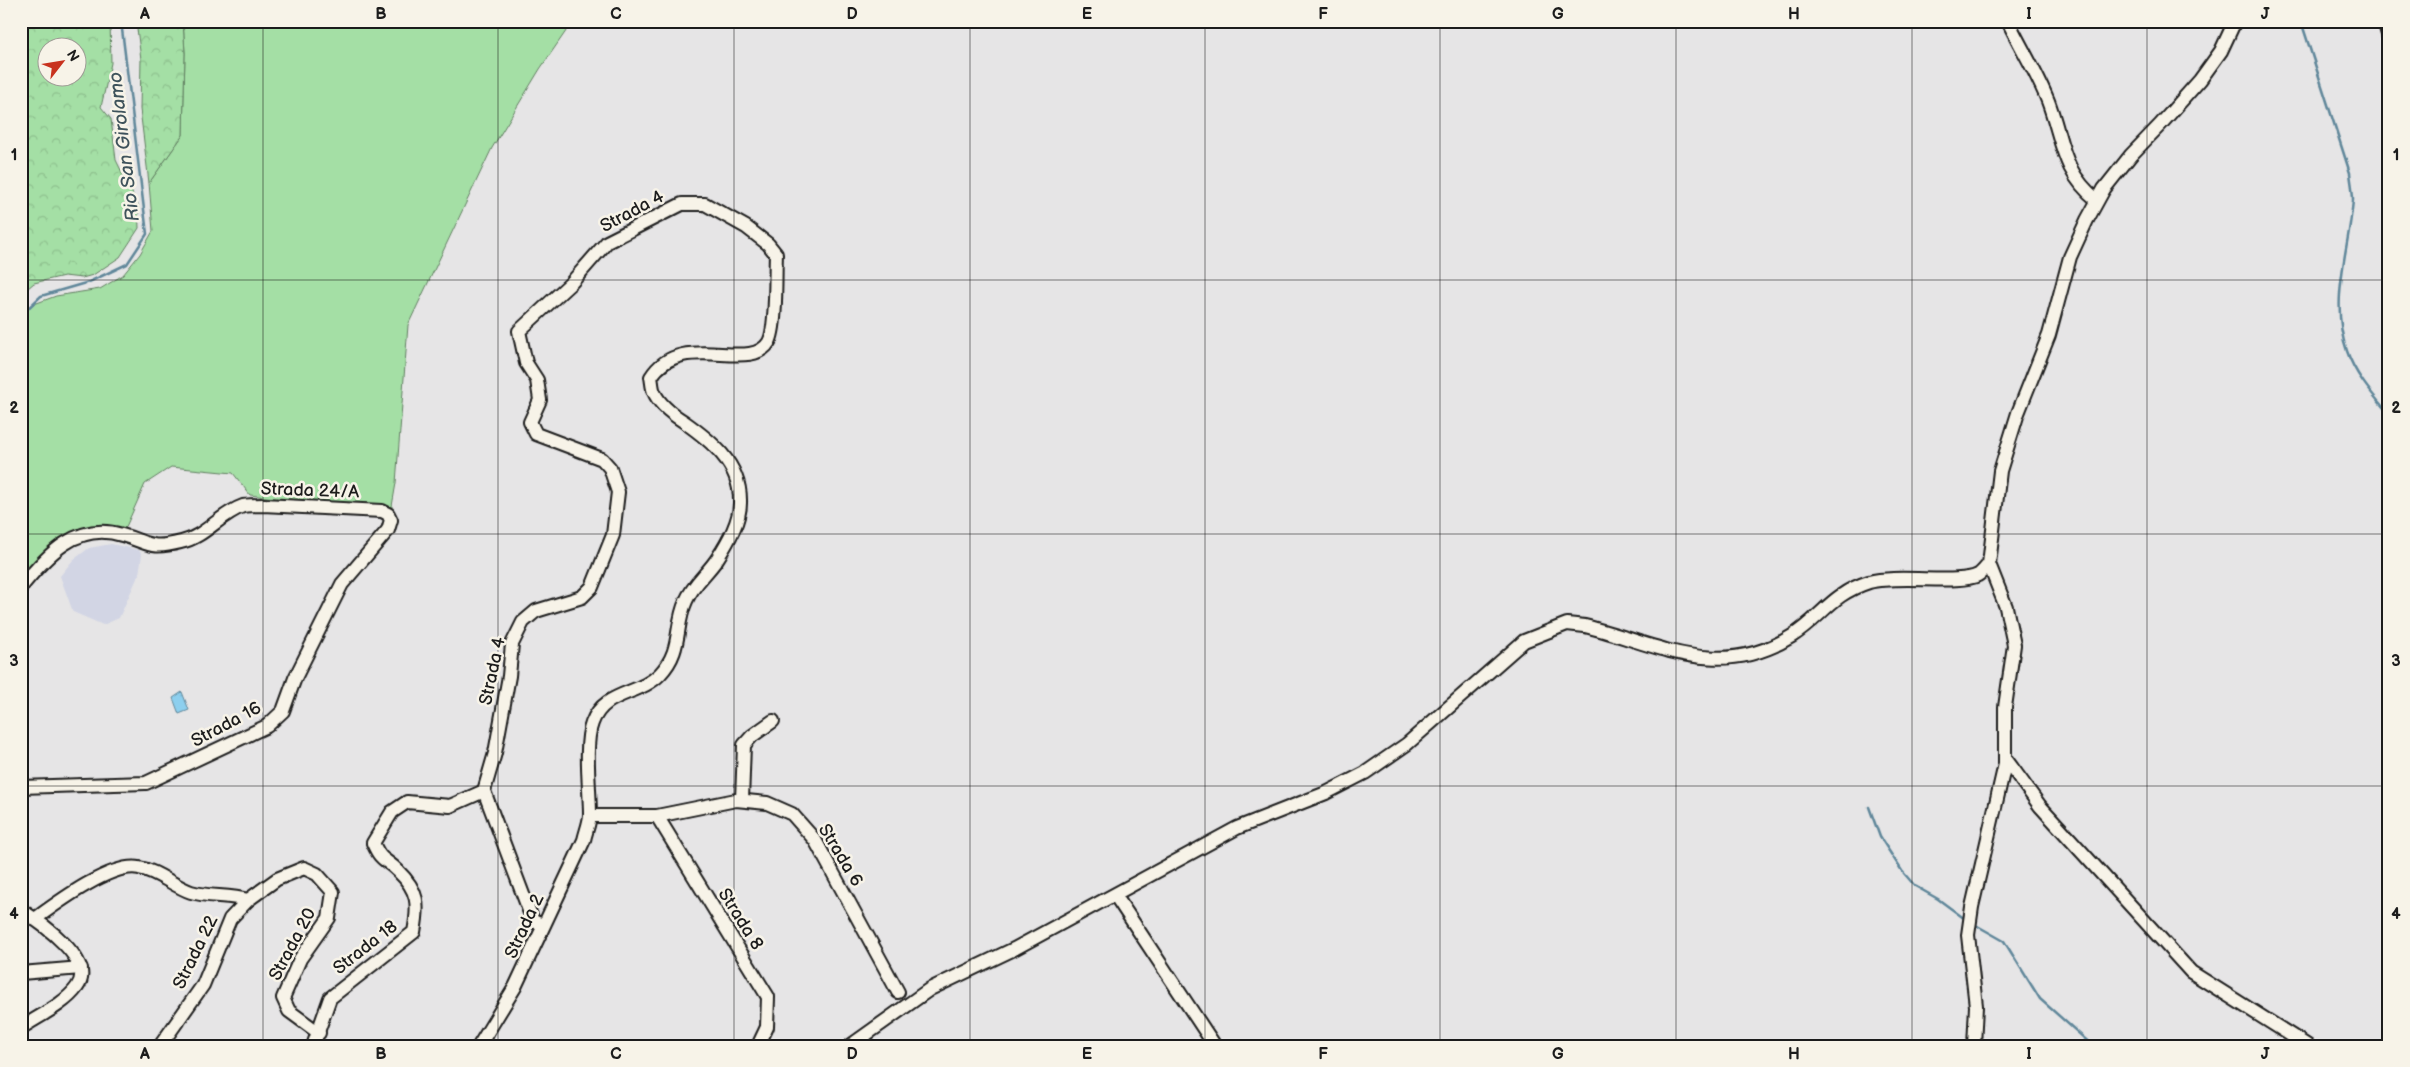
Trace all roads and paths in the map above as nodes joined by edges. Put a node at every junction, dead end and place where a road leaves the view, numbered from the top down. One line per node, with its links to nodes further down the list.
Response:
1 (2008, 21): 5 (street)
2 (2235, 21): 5 (street)
3 (2384, 21): 4 (street)
4 (2389, 38)
5 (2097, 200): 7 (street)
6 (390, 517): 8 (street, Strada 24/A); 11 (street, Strada 16)
7 (1989, 564): 10 (street); 16 (street)
8 (21, 587)
9 (773, 721): 13 (street)
10 (2005, 758): 32 (street); 33 (street)
11 (21, 787)
12 (484, 791): 14 (street, Strada 4); 20 (street); 25 (street, Strada 18)
13 (742, 800): 15 (street, Strada 6); 23 (street, Strada 6)
14 (590, 816): 15 (street, Strada 6); 20 (street, Strada 2)
15 (657, 816): 29 (street, Strada 8)
16 (1115, 895): 30 (street); 31 (street)
17 (248, 900): 19 (street); 25 (street, Strada 20); 26 (street, Strada 22)
18 (21, 910): 19 (street)
19 (35, 919): 21 (street)
20 (543, 925): 28 (street, Strada 2)
21 (81, 968): 22 (street); 24 (street)
22 (21, 974)
23 (898, 992)
24 (21, 1028)
25 (319, 1033): 27 (street, Strada 18)
26 (160, 1046)
27 (313, 1046)
28 (479, 1046)
29 (758, 1046)
30 (850, 1046)
31 (1215, 1046)
32 (1974, 1046)
33 (2308, 1046)

